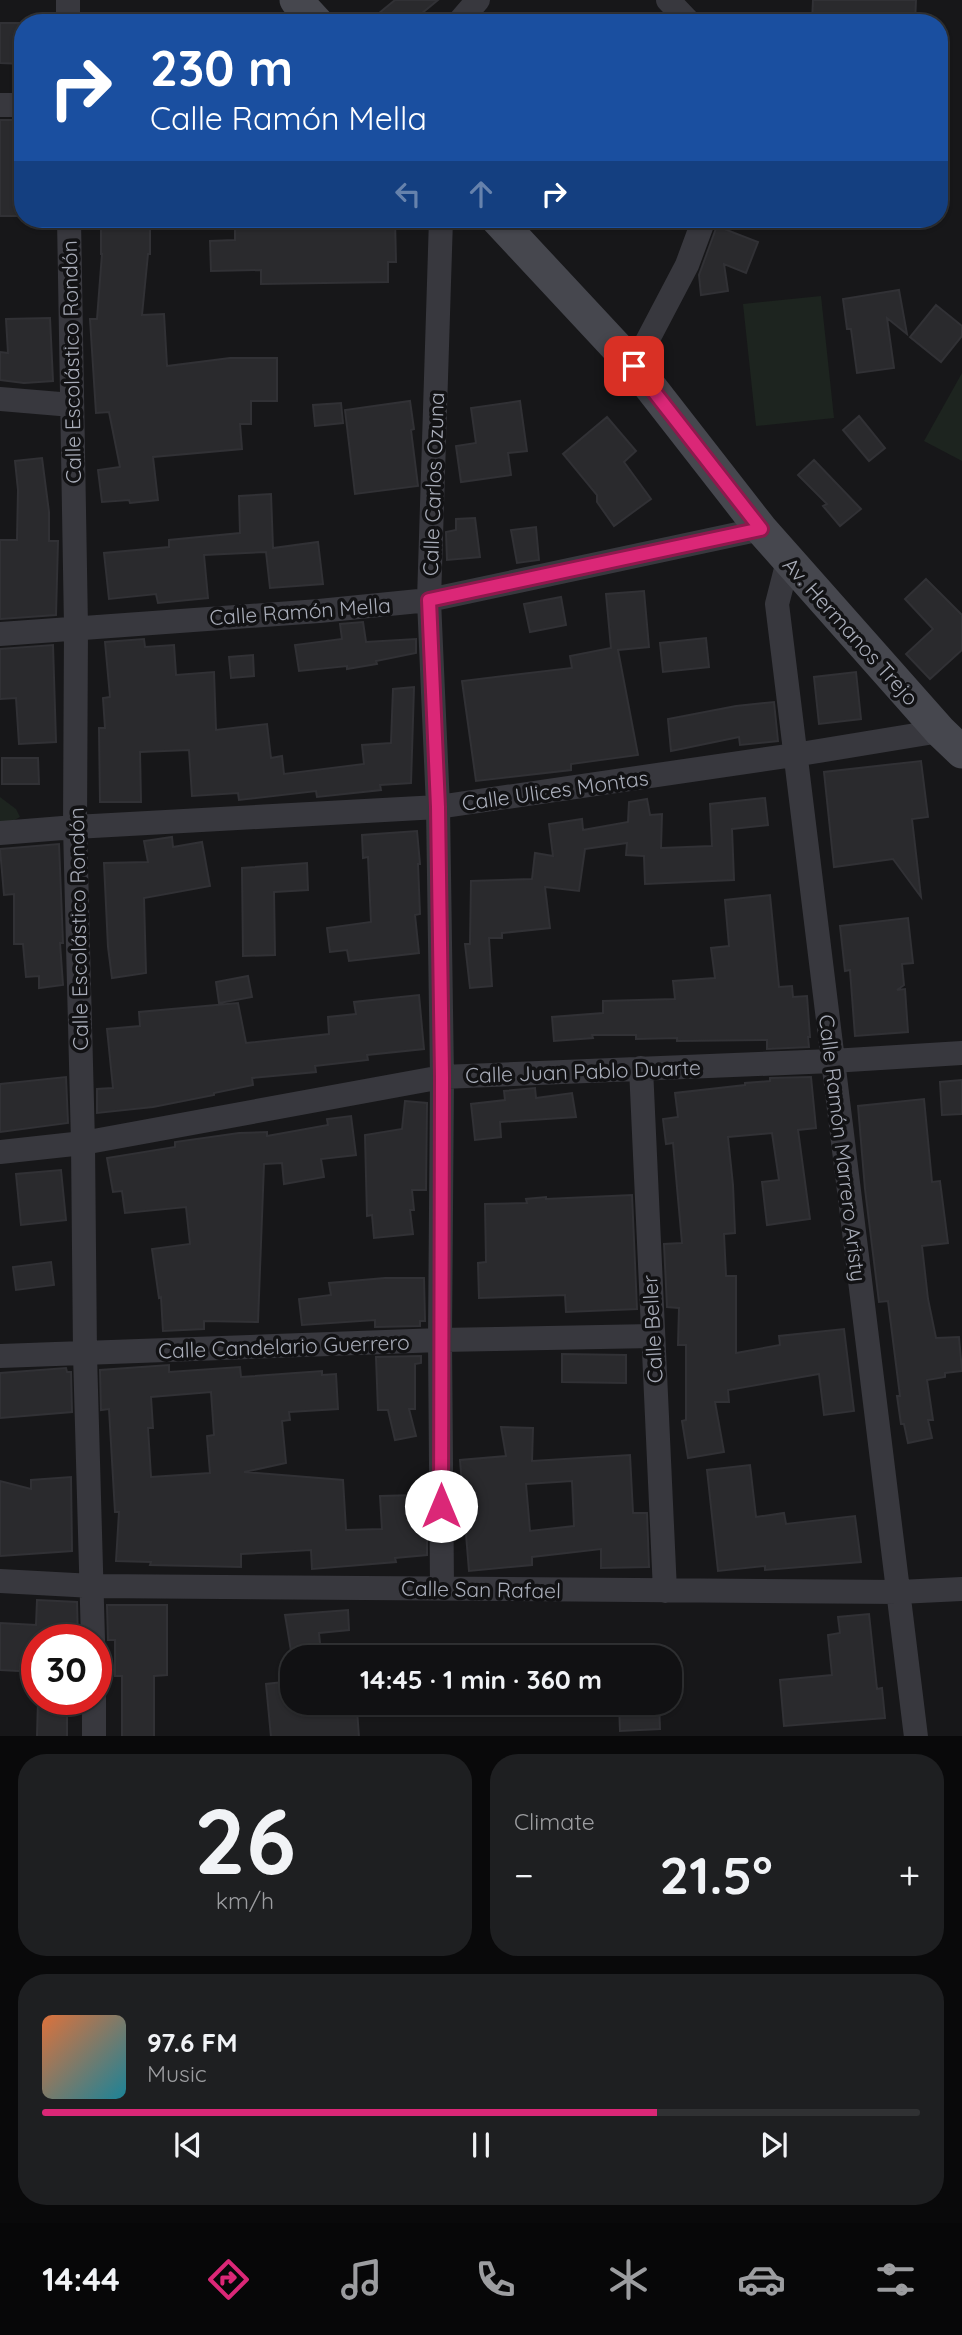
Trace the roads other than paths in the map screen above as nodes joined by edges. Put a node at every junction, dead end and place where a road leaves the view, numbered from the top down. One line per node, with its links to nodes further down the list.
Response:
1 (296, 0): 4 (main road)
2 (478, 0): 5 (street)
3 (668, 0): 6 (street)
4 (309, 14)
5 (466, 14)
6 (681, 14)
7 (69, 228): 13 (street, Calle Escolástico Rondón)
8 (442, 228): 16 (street, Calle Carlos Ozuna)
9 (505, 228): 11 (main road, Av. Hermanos Trejo)
10 (701, 228): 11 (street)
11 (634, 366): 14 (main road, Av. Hermanos Trejo)
12 (0, 399): 13 (street)
13 (72, 405): 17 (street, Calle Escolástico Rondón)
14 (761, 529): 15 (main road, Av. Hermanos Trejo); 16 (street, Calle Ramón Mella)
15 (788, 561): 19 (main road, Av. Hermanos Trejo); 20 (street, Calle Ramón Marrero Aristy)
16 (429, 600): 17 (street, Calle Ramón Mella); 21 (street, Calle Carlos Ozuna)
17 (76, 627): 18 (street, Calle Ramón Mella); 22 (street, Calle Escolástico Rondón)
18 (0, 634)
19 (951, 742): 20 (street, Calle Ulices Montas)
20 (794, 755): 21 (street, Calle Ulices Montas); 25 (street, Calle Ramón Marrero Aristy)
21 (438, 807): 22 (street, Calle Ulices Montas); 27 (street, Calle Carlos Ozuna)
22 (75, 827): 23 (street, Calle Ulices Montas); 28 (street, Calle Escolástico Rondón)
23 (0, 833)
24 (962, 1053): 25 (street, Calle Juan Pablo Duarte)
25 (832, 1061): 26 (street, Calle Juan Pablo Duarte); 39 (street, Calle Ramón Marrero Aristy)
26 (641, 1068): 27 (street, Calle Juan Pablo Duarte); 30 (street, Calle Beller)
27 (442, 1077): 28 (street, Calle Juan Pablo Duarte); 31 (street, Calle Carlos Ozuna)
28 (83, 1143): 29 (street, Calle Juan Pablo Duarte); 32 (street, Calle Escolástico Rondón)
29 (0, 1152)
30 (653, 1336): 31 (street, Calle Candelario Guerrero); 38 (street, Calle Beller)
31 (440, 1340): 32 (street, Calle Candelario Guerrero); 36 (street, Calle Carlos Ozuna)
32 (85, 1354): 33 (street, Calle Candelario Guerrero); 35 (street, Calle Escolástico Rondón)
33 (0, 1356)
34 (0, 1581): 35 (street, Calle San Rafael)
35 (93, 1586): 36 (street, Calle San Rafael); 40 (street, Calle Escolástico Rondón)
36 (442, 1588): 38 (street, Calle San Rafael)
37 (962, 1590): 39 (street, Calle San Rafael)
38 (665, 1591): 39 (street, Calle San Rafael)
39 (899, 1592): 43 (street, Calle Ramón Marrero Aristy)
40 (93, 1624)
41 (94, 1715): 42 (street)
42 (94, 1736)
43 (916, 1736)

